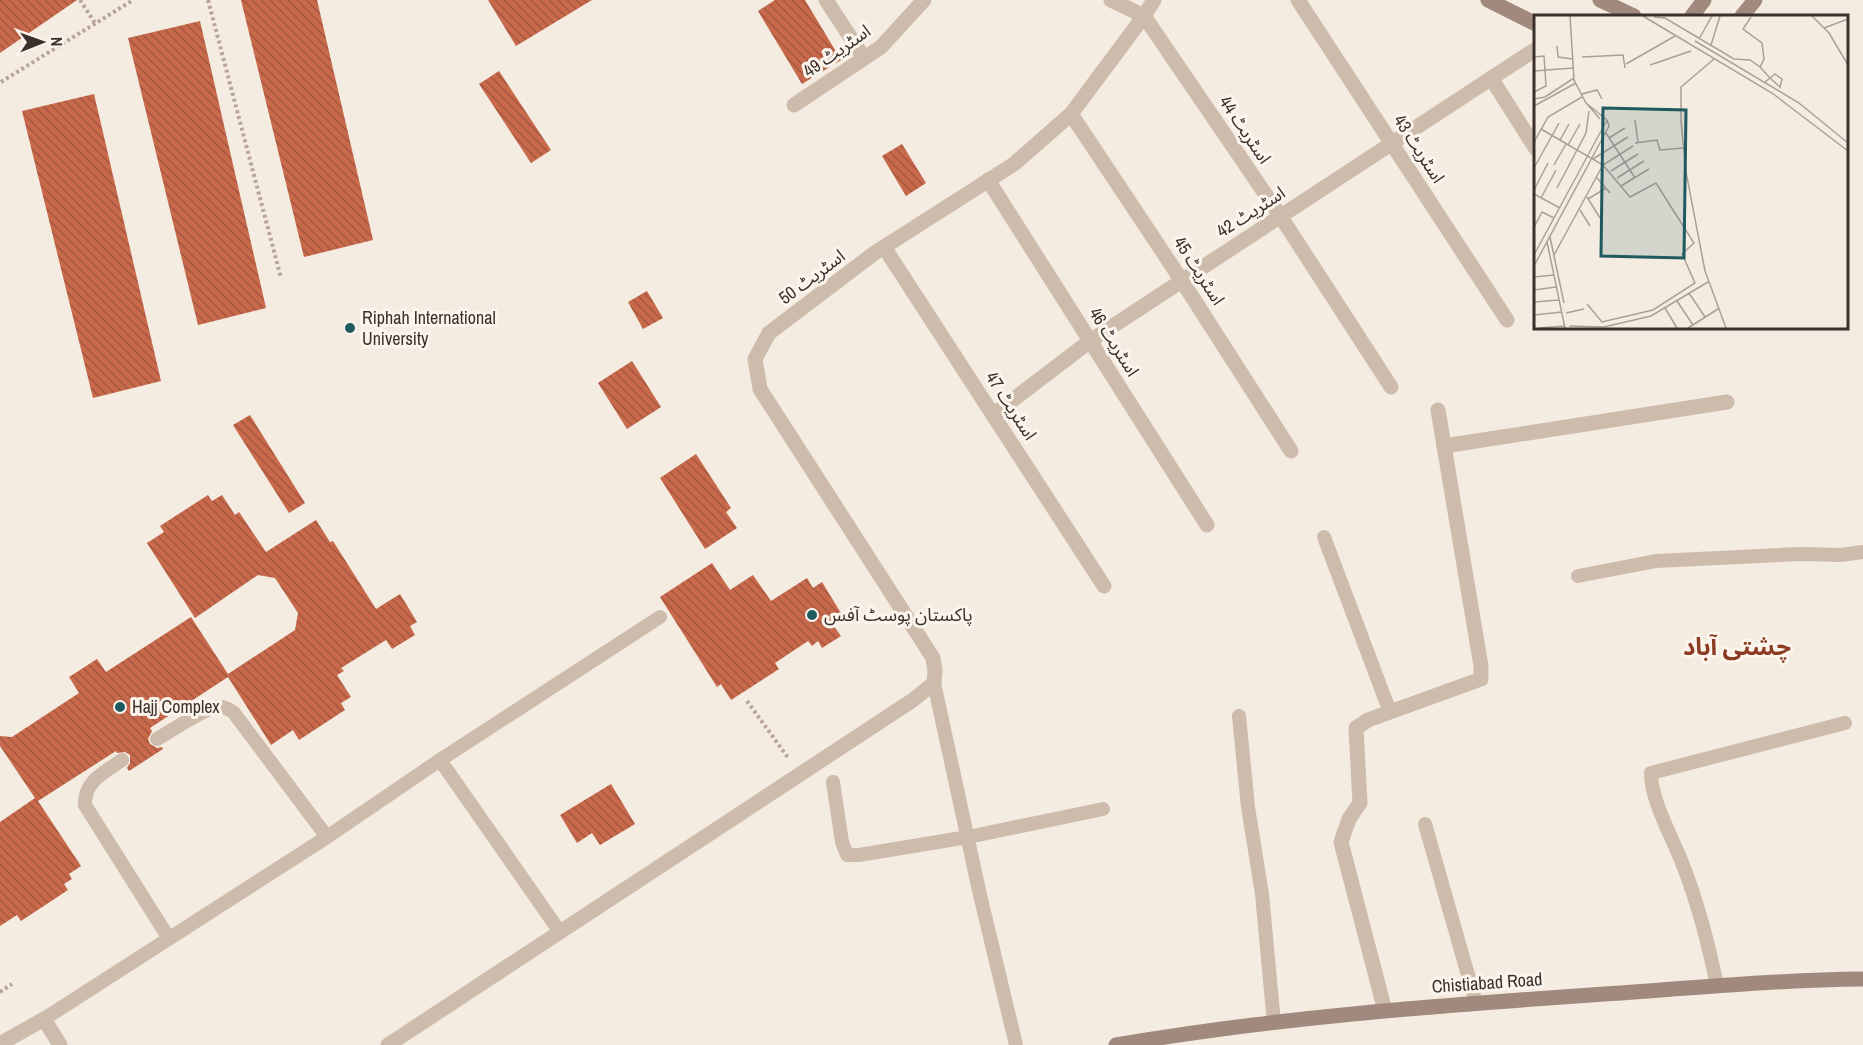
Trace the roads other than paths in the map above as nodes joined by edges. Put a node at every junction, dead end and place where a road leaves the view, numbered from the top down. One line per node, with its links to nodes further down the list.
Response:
1 (826, 0): 16 (street)
2 (924, 0): 16 (street, اسٹریٹ 49)
3 (1111, 0): 13 (street)
4 (1154, 0): 13 (street, اسٹریٹ 50)
5 (1298, 0): 20 (street, اسٹریٹ 43)
6 (1488, 0): 14 (main road)
7 (1600, 0): 10 (main road)
8 (1704, 0): 11 (main road)
9 (1755, 0): 12 (main road)
10 (1632, 15)
11 (1693, 15)
12 (1743, 15)
13 (1144, 16): 19 (street, اسٹریٹ 50); 23 (street, اسٹریٹ 44)
14 (1534, 23)
15 (1534, 50): 17 (street, اسٹریٹ 42)
16 (864, 58): 18 (street, اسٹریٹ 49)
17 (1491, 78): 20 (street, اسٹریٹ 42); 21 (street)
18 (794, 105)
19 (1071, 114): 22 (street, اسٹریٹ 50); 25 (street, اسٹریٹ 45)
20 (1392, 143): 23 (street, اسٹریٹ 42); 26 (street, اسٹریٹ 43)
21 (1534, 146)
22 (988, 180): 24 (street, اسٹریٹ 50); 27 (street, اسٹریٹ 46)
23 (1281, 217): 25 (street, اسٹریٹ 42); 28 (street, اسٹریٹ 44)
24 (884, 247): 31 (street, اسٹریٹ 47); 40 (street, اسٹریٹ 50)
25 (1182, 281): 27 (street, اسٹریٹ 42); 33 (street, اسٹریٹ 45)
26 (1507, 320)
27 (1090, 341): 31 (street, اسٹریٹ 42); 34 (street, اسٹریٹ 46)
28 (1391, 387)
29 (1727, 402): 32 (street)
30 (1438, 410): 32 (street)
31 (993, 415): 38 (street, اسٹریٹ 47)
32 (1444, 446): 41 (street)
33 (1291, 451)
34 (1207, 525)
35 (1324, 537): 41 (lane)
36 (1863, 552): 37 (lane)
37 (1578, 576)
38 (1104, 586)
39 (660, 617): 46 (lane)
40 (934, 683): 51 (lane); 52 (street)
41 (1390, 712): 57 (street)
42 (1239, 716): 59 (lane)
43 (1845, 723): 55 (lane)
44 (157, 739): 50 (lane)
45 (122, 760): 53 (lane)
46 (440, 760): 50 (lane); 52 (lane)
47 (833, 783): 51 (lane)
48 (1102, 809): 51 (lane)
49 (1425, 824): 56 (lane)
50 (327, 837): 53 (lane)
51 (968, 837): 63 (lane)
52 (561, 932): 62 (street)
53 (168, 938): 58 (lane)
54 (1863, 979): 55 (main road, Chistiabad Road)
55 (1718, 986): 56 (main road, Chistiabad Road)
56 (1476, 1003): 57 (main road, Chistiabad Road)
57 (1385, 1011): 59 (main road, Chistiabad Road)
58 (44, 1019): 60 (street); 61 (street)
59 (1274, 1023): 64 (main road, Chistiabad Road)
60 (0, 1044)
61 (60, 1045)
62 (388, 1045)
63 (1016, 1045)
64 (1116, 1045)

